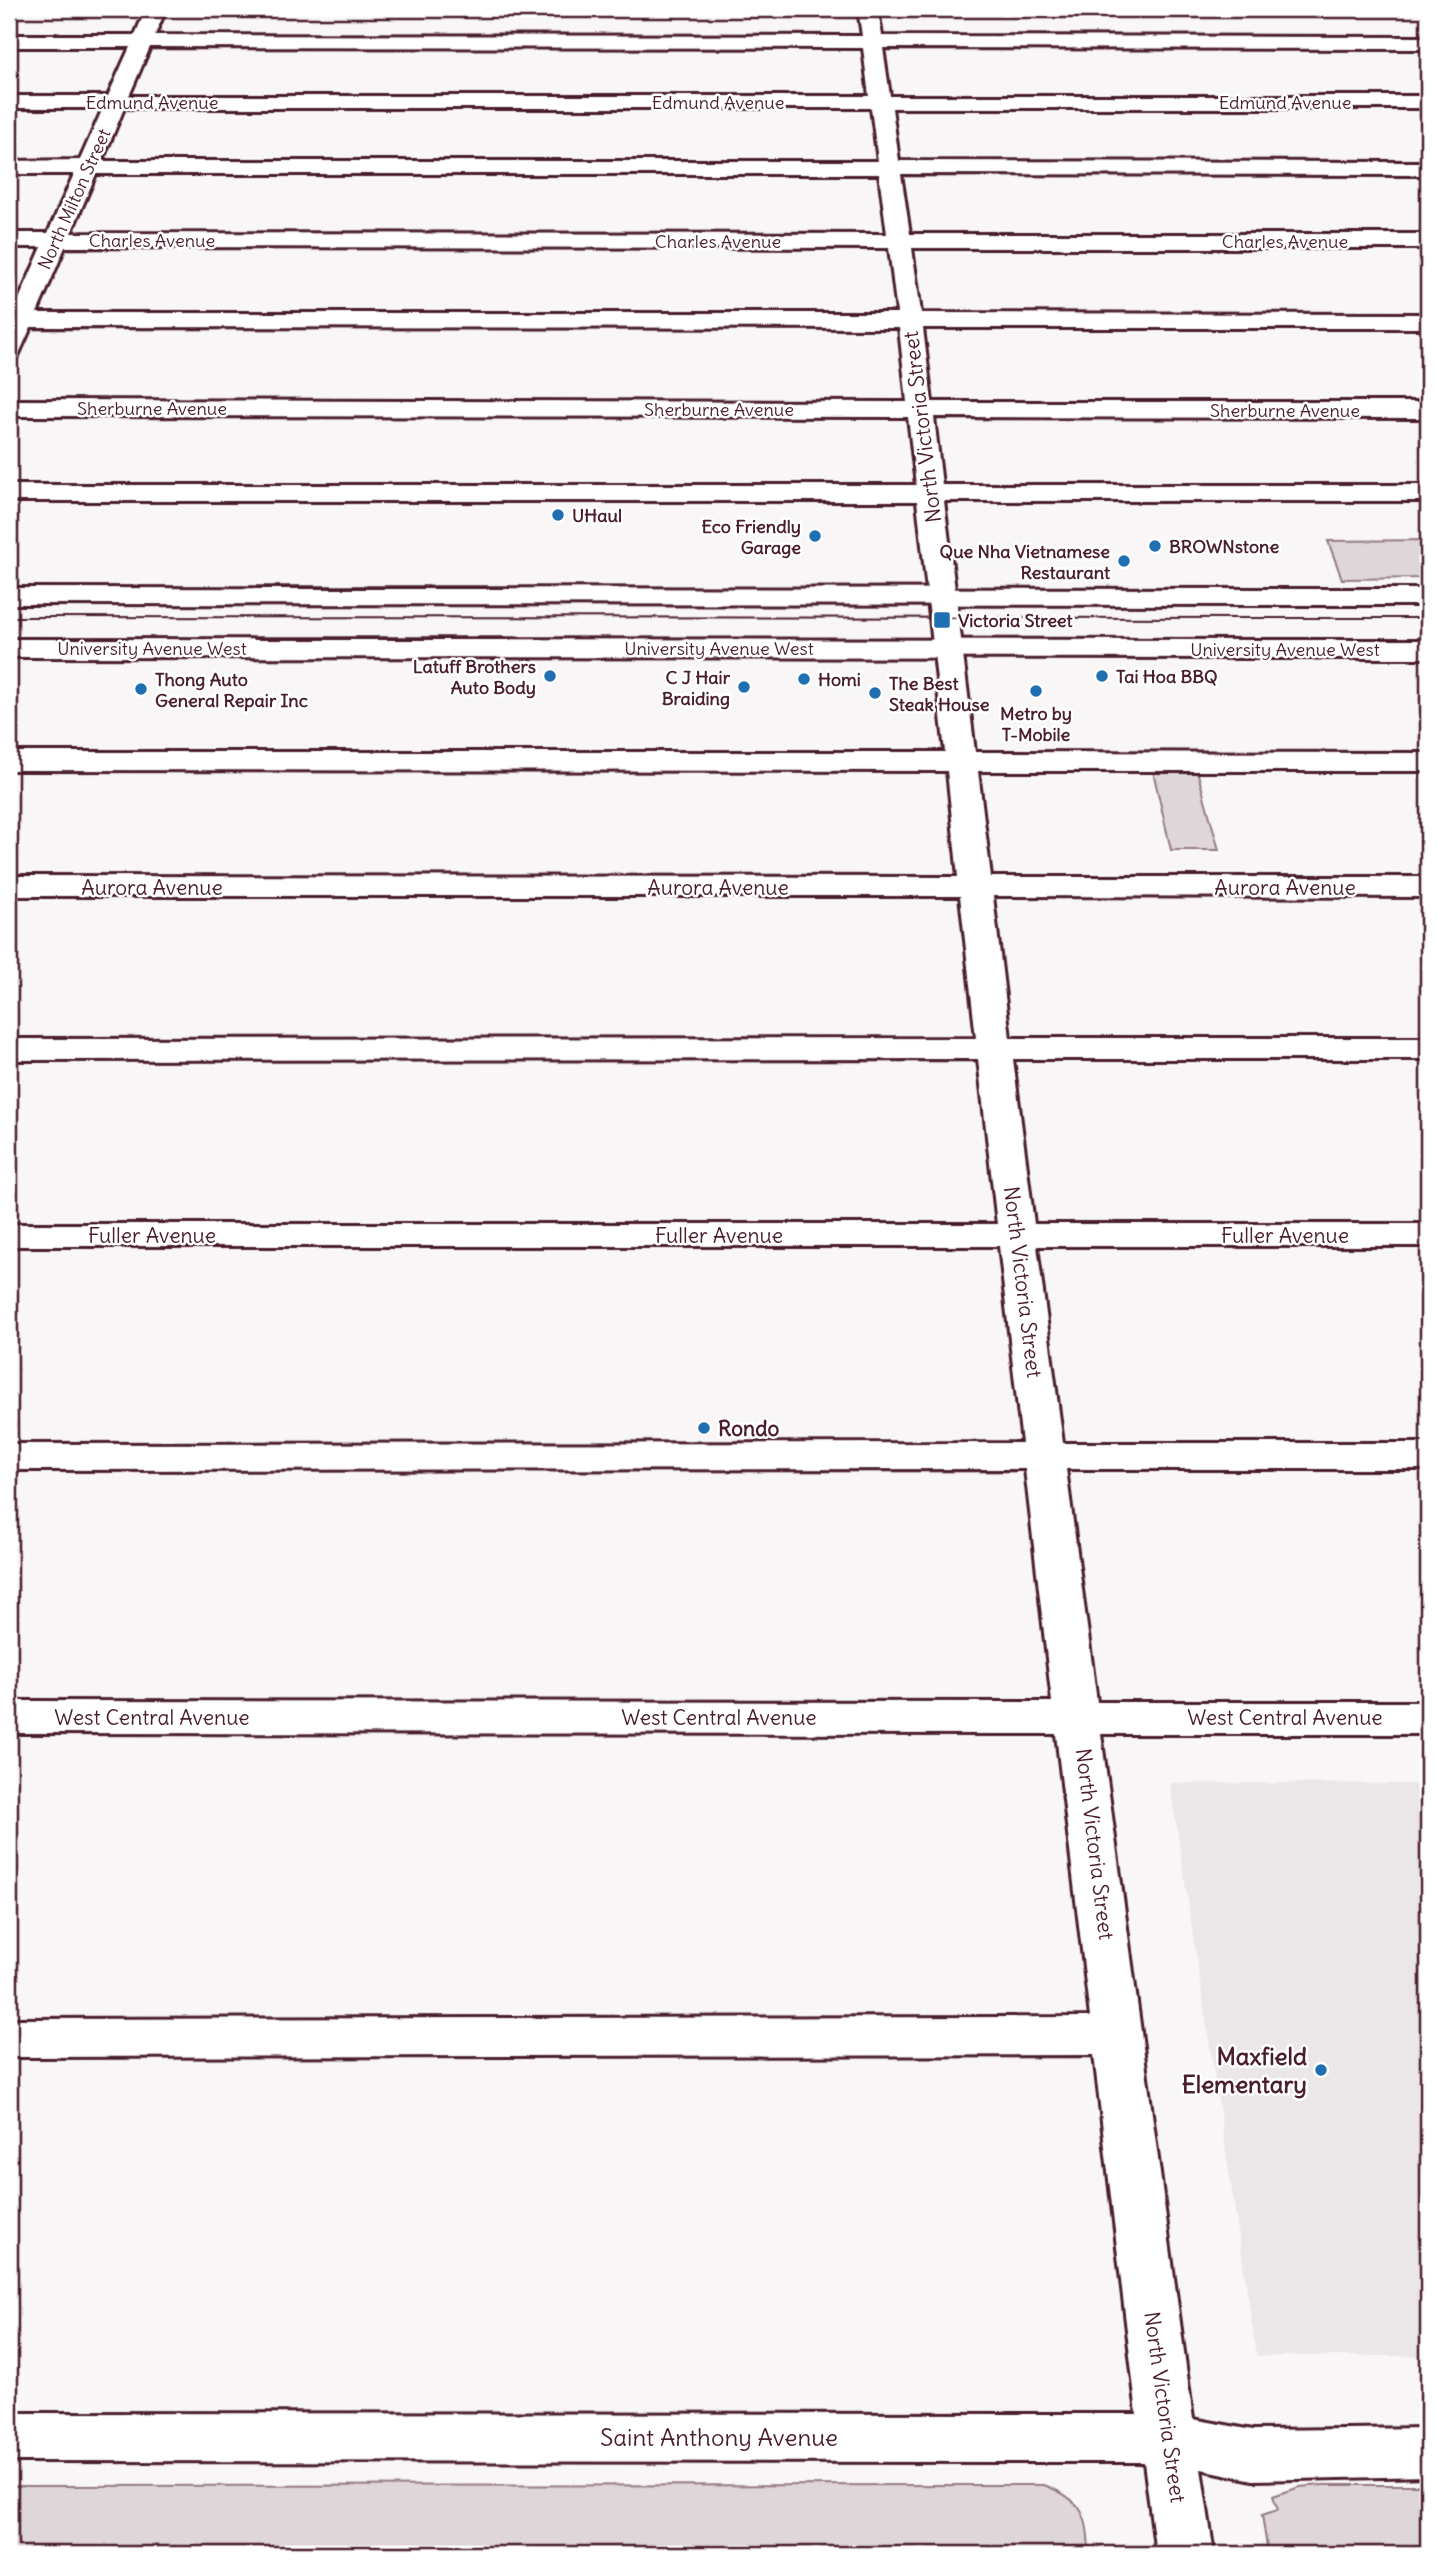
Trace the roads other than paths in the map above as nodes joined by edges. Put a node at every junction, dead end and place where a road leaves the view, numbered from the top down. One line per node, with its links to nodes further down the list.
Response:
1 (156, 9): 4 (street, North Milton Street)
2 (868, 9): 5 (street, North Victoria Street)
3 (9, 41): 4 (street)
4 (142, 41): 5 (street); 8 (street, North Milton Street)
5 (872, 43): 6 (street); 9 (street, North Victoria Street)
6 (1428, 43)
7 (9, 102): 8 (street, Edmund Avenue)
8 (115, 102): 9 (street, Edmund Avenue); 12 (street, North Milton Street)
9 (881, 102): 10 (street, Edmund Avenue); 13 (street, North Victoria Street)
10 (1428, 103)
11 (9, 167): 12 (street)
12 (89, 167): 13 (street); 16 (street, North Milton Street)
13 (890, 168): 14 (street); 17 (street, North Victoria Street)
14 (1428, 168)
15 (9, 240): 16 (street, Charles Avenue)
16 (56, 240): 17 (street, Charles Avenue); 19 (street, North Milton Street)
17 (899, 241): 18 (street, Charles Avenue); 20 (street, North Victoria Street)
18 (1428, 241)
19 (15, 320): 20 (street); 22 (street, North Milton Street)
20 (910, 320): 21 (street); 24 (street, North Victoria Street)
21 (1428, 321)
22 (9, 351)
23 (9, 408): 24 (street, Sherburne Avenue)
24 (920, 409): 25 (street, Sherburne Avenue); 27 (street, North Victoria Street)
25 (1428, 410)
26 (9, 493): 27 (street)
27 (930, 493): 28 (street); 30 (street, North Victoria Street)
28 (1428, 494)
29 (9, 596): 30 (street)
30 (941, 596): 31 (street); 33 (street, North Victoria Street)
31 (1428, 597)
32 (9, 648): 33 (street, University Avenue West)
33 (949, 649): 34 (street, University Avenue West); 36 (street, North Victoria Street)
34 (1428, 649)
35 (9, 761): 36 (street)
36 (961, 762): 37 (street); 39 (street, North Victoria Street)
37 (1428, 762)
38 (9, 886): 39 (street, Aurora Avenue)
39 (976, 887): 40 (street, Aurora Avenue); 41 (street, North Victoria Street)
40 (1428, 887)
41 (993, 1047): 42 (street); 43 (street); 44 (street, North Victoria Street)
42 (1428, 1048)
43 (9, 1050)
44 (1018, 1234): 45 (street, Fuller Avenue); 46 (street, Fuller Avenue); 47 (street, North Victoria Street)
45 (9, 1235)
46 (1428, 1235)
47 (1044, 1456): 48 (street); 49 (street); 51 (street, North Victoria Street)
48 (1428, 1456)
49 (9, 1457)
50 (9, 1717): 51 (street, West Central Avenue)
51 (1079, 1717): 52 (street, West Central Avenue); 53 (street, North Victoria Street)
52 (1428, 1718)
53 (1119, 2036): 54 (street); 56 (street, North Victoria Street)
54 (9, 2038)
55 (9, 2437): 56 (street, Saint Anthony Avenue)
56 (1168, 2438): 57 (street, Saint Anthony Avenue); 58 (street, North Victoria Street)
57 (1428, 2452)
58 (1185, 2554)

